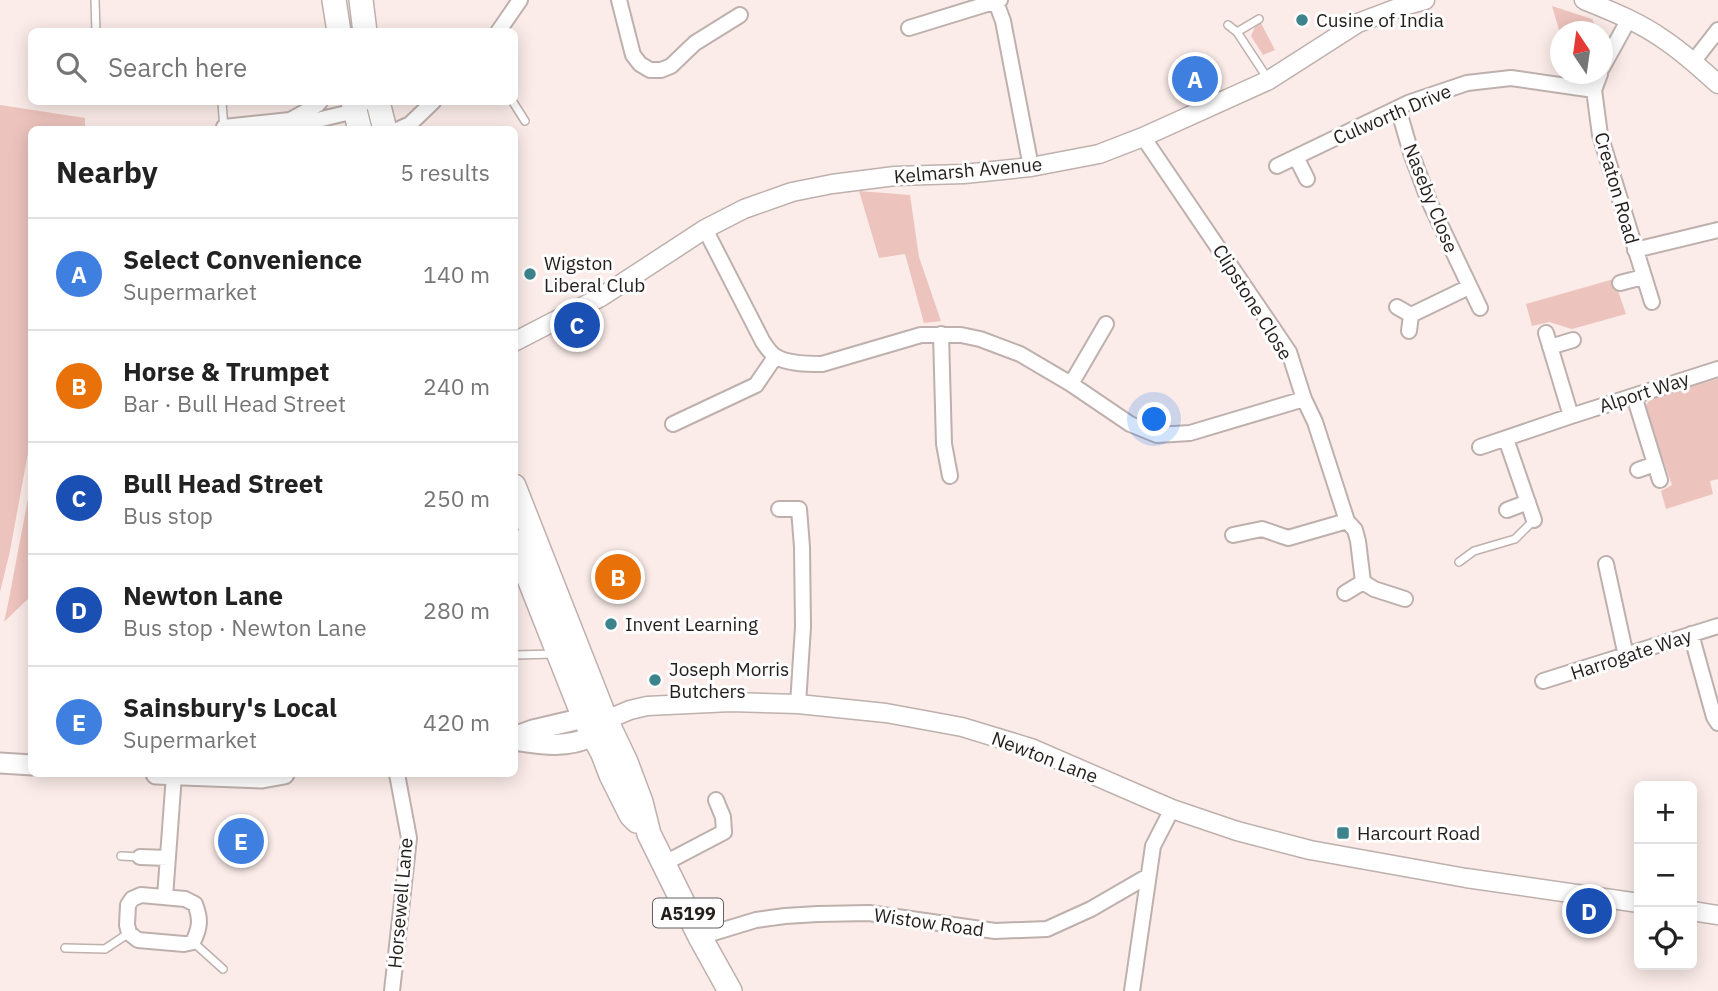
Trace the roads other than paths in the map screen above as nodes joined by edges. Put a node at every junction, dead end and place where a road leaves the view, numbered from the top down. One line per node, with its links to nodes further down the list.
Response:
1 (95, 0): 14 (lane)
2 (334, 0): 15 (main road)
3 (361, 0): 16 (main road)
4 (520, 0): 17 (street)
5 (619, 0): 10 (street)
6 (1425, 0): 9 (street, Kelmarsh Avenue)
7 (1584, 0): 12 (street)
8 (998, 1): 18 (street); 43 (street)
9 (1402, 3): 23 (street, Kelmarsh Avenue)
10 (740, 15)
11 (1258, 19): 20 (lane)
12 (1629, 19): 21 (street); 22 (street)
13 (1228, 25): 20 (lane)
14 (96, 28)
15 (338, 28)
16 (364, 28)
17 (501, 28)
18 (909, 28)
19 (1718, 30): 22 (street)
20 (1237, 32): 23 (lane)
21 (1613, 48)
22 (1693, 62): 25 (street)
23 (1269, 80): 40 (street, Kelmarsh Avenue)
24 (1596, 84): 26 (street, Creaton Road)
25 (1718, 84)
26 (1594, 90): 32 (street, Culworth Drive); 47 (street, Creaton Road)
27 (222, 105): 35 (lane)
28 (317, 105): 36 (street)
29 (379, 105): 38 (main road)
30 (430, 105): 39 (street)
31 (515, 105): 34 (lane)
32 (1398, 108): 41 (street, Culworth Drive); 50 (street, Naseby Close)
33 (358, 111): 37 (street)
34 (525, 121)
35 (224, 126)
36 (240, 126)
37 (292, 126)
38 (384, 126)
39 (406, 126)
40 (1143, 137): 43 (street, Kelmarsh Avenue); 64 (street, Clipstone Close)
41 (1296, 157): 42 (street, Culworth Drive); 44 (street)
42 (1277, 166)
43 (1031, 167): 45 (street, Kelmarsh Avenue)
44 (1307, 179)
45 (705, 229): 58 (street, Kelmarsh Avenue); 60 (street)
46 (1718, 230): 47 (street)
47 (1635, 250): 48 (street, Creaton Road)
48 (1643, 277): 49 (street); 51 (street, Creaton Road)
49 (1620, 283)
50 (1469, 287): 53 (street, Naseby Close); 54 (street)
51 (1652, 302)
52 (1397, 307): 54 (street)
53 (1480, 308)
54 (1411, 315): 56 (street)
55 (1106, 324): 62 (street)
56 (1409, 331)
57 (941, 334): 60 (street); 62 (street); 71 (street)
58 (518, 340)
59 (1573, 340): 65 (street)
60 (775, 356): 66 (street)
61 (1718, 369): 63 (street, Alport Way)
62 (1071, 384): 64 (street)
63 (1634, 396): 65 (street, Alport Way); 69 (street)
64 (1304, 399): 78 (street, Clipstone Close)
65 (1571, 416): 67 (street, Alport Way)
66 (673, 424)
67 (1506, 439): 68 (street, Alport Way); 74 (street)
68 (1480, 447)
69 (1655, 464): 70 (street); 72 (street)
70 (1638, 470)
71 (950, 476)
72 (1660, 480)
73 (518, 502): 83 (main road)
74 (1528, 502): 76 (street); 77 (street)
75 (779, 509): 93 (street)
76 (1507, 510)
77 (1534, 520): 81 (lane)
78 (1347, 521): 79 (street); 84 (street, Clipstone Close)
79 (1233, 535)
80 (518, 546): 83 (main road)
81 (1459, 562)
82 (1605, 564): 91 (street)
83 (534, 567): 90 (main road)
84 (1363, 582): 85 (street); 86 (street)
85 (1345, 593)
86 (1405, 599)
87 (1718, 626): 88 (street, Harrogate Way)
88 (1691, 634): 91 (street, Harrogate Way); 94 (street)
89 (518, 655): 90 (lane)
90 (570, 656): 95 (main road); 95 (main road)
91 (1626, 656): 92 (street, Harrogate Way)
92 (1543, 681)
93 (797, 704): 95 (street, Newton Lane); 104 (street, Newton Lane)
94 (1718, 723)
95 (597, 732): 96 (main road); 105 (main road, A5199); 105 (main road, A5199)
96 (518, 739)
97 (0, 762): 98 (main road)
98 (28, 765)
99 (165, 777): 108 (street)
100 (238, 777): 101 (main road)
101 (268, 777)
102 (398, 777): 120 (street, Horsewell Lane)
103 (716, 800): 109 (street)
104 (1172, 809): 110 (street); 112 (street, Newton Lane)
105 (649, 834): 109 (main road, A5199)
106 (121, 856): 107 (lane)
107 (140, 857): 108 (street)
108 (168, 858): 111 (street)
109 (663, 864): 116 (main road, A5199)
110 (1148, 876): 116 (street, Wistow Road); 122 (street)
111 (165, 897): 115 (street); 117 (street)
112 (1634, 902)
113 (1697, 912): 114 (street)
114 (1718, 915)
115 (129, 933): 117 (street); 118 (lane)
116 (700, 937): 121 (main road, A5199)
117 (194, 942): 119 (lane)
118 (65, 948)
119 (223, 969)
120 (392, 991)
121 (730, 991)
122 (1132, 991)

